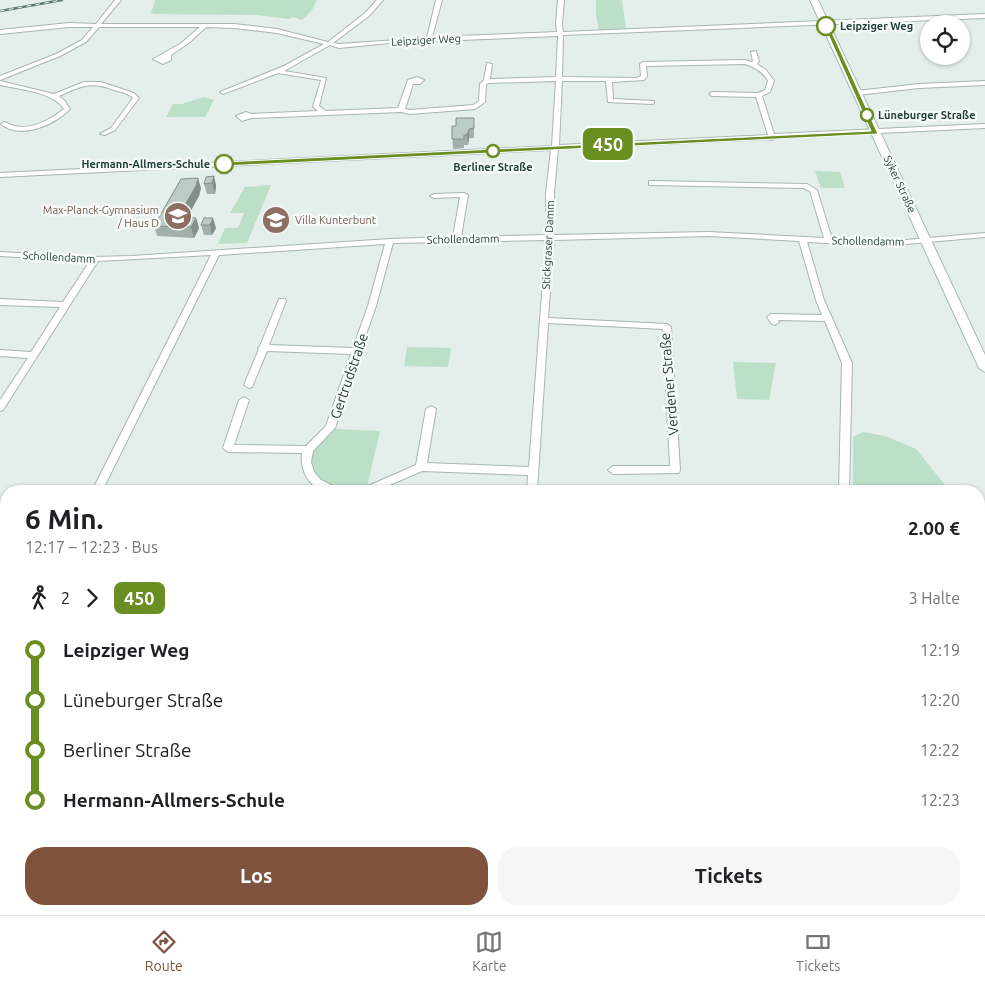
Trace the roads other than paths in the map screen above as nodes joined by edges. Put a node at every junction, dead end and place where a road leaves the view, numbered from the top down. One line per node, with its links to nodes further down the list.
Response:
1 (118, 0): 8 (street)
2 (380, 0): 13 (street)
3 (439, 0): 12 (street)
4 (561, 0): 11 (street, Stickgraser Damm)
5 (814, 0): 7 (main road, Syker Straße)
6 (985, 16): 7 (street, Leipziger Weg)
7 (824, 23): 11 (street, Leipziger Weg); 27 (main road, Syker Straße)
8 (98, 25): 9 (street, Leipziger Weg); 10 (street, Leipziger Weg); 19 (street)
9 (204, 26): 13 (street, Leipziger Weg); 15 (street)
10 (0, 32)
11 (559, 33): 12 (street, Leipziger Weg); 20 (street, Stickgraser Damm)
12 (429, 40): 13 (street, Leipziger Weg)
13 (327, 44): 18 (street)
14 (754, 52): 17 (street)
15 (168, 55)
16 (489, 64): 22 (street)
17 (753, 64): 21 (street); 29 (street)
18 (275, 71): 26 (street); 32 (street)
19 (0, 78)
20 (558, 79): 21 (street); 22 (street); 42 (street, Stickgraser Damm)
21 (609, 80): 31 (street)
22 (487, 81): 33 (street)
23 (412, 82): 33 (street)
24 (0, 83): 30 (street)
25 (985, 83): 27 (street)
26 (223, 92)
27 (857, 93): 39 (main road, Syker Straße)
28 (712, 94): 29 (street)
29 (759, 95): 41 (street)
30 (55, 96): 37 (street); 40 (street)
31 (652, 102)
32 (316, 107): 34 (street); 35 (street)
33 (401, 110): 34 (street)
34 (325, 113): 35 (street)
35 (306, 114): 36 (street)
36 (250, 116)
37 (4, 124)
38 (985, 126): 39 (street)
39 (875, 132): 41 (street); 52 (main road, Syker Straße)
40 (103, 134)
41 (772, 138): 42 (street)
42 (556, 147): 43 (street); 47 (street, Stickgraser Damm)
43 (0, 175)
44 (652, 183): 51 (street)
45 (434, 196): 48 (street)
46 (985, 235): 52 (street, Schollendamm)
47 (550, 237): 48 (street, Schollendamm); 49 (street, Schollendamm); 60 (street, Stickgraser Damm)
48 (457, 239): 50 (street, Schollendamm)
49 (802, 239): 51 (street, Schollendamm); 59 (street)
50 (390, 241): 53 (street, Schollendamm); 63 (street, Gertrudstraße)
51 (829, 241): 52 (street, Schollendamm)
52 (927, 241): 64 (main road, Syker Straße)
53 (216, 253): 55 (street, Schollendamm); 76 (street)
54 (0, 254): 55 (street, Schollendamm)
55 (95, 259): 58 (street)
56 (282, 301): 62 (street)
57 (0, 302): 58 (street)
58 (65, 305): 66 (street)
59 (827, 318): 61 (street); 80 (street)
60 (543, 320): 74 (street, Verdener Straße); 75 (street, Stickgraser Damm)
61 (775, 322)
62 (262, 348): 63 (street); 68 (street)
63 (358, 351): 72 (street, Gertrudstraße)
64 (981, 351): 67 (main road, Syker Straße)
65 (0, 353): 66 (street)
66 (33, 355): 70 (street)
67 (985, 368)
68 (249, 385)
69 (244, 400): 72 (street)
70 (0, 408)
71 (431, 409): 73 (street)
72 (308, 450): 77 (street)
73 (421, 467): 75 (street); 78 (street)
74 (613, 470)
75 (533, 471): 79 (street, Stickgraser Damm)
76 (99, 485)
77 (321, 485)
78 (380, 485)
79 (532, 485)
80 (844, 485)

